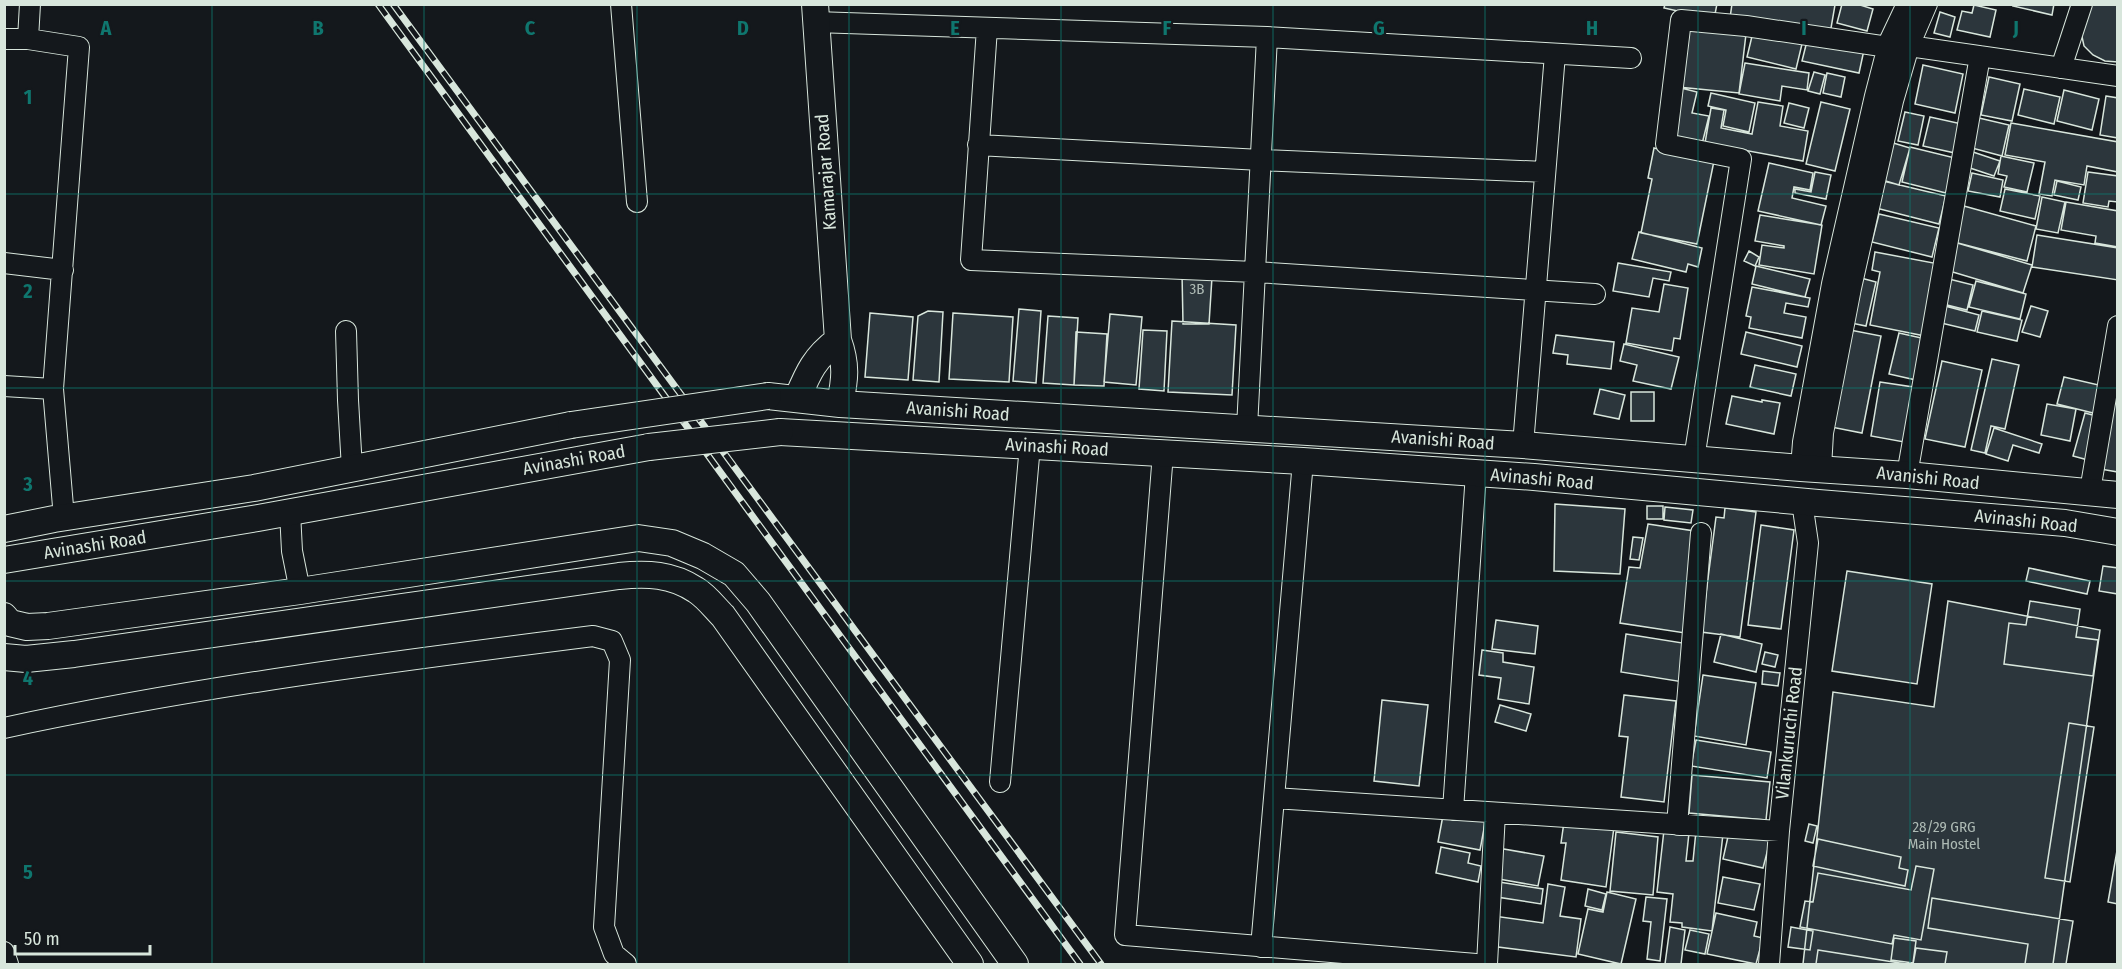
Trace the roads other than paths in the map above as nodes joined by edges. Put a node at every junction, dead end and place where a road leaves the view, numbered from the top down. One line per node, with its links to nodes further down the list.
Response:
1 (30, 4): 10 (street)
2 (621, 4): 21 (street)
3 (1907, 4): 12 (street)
4 (1927, 4): 11 (street)
5 (2082, 4): 16 (street)
6 (815, 13): 7 (street); 29 (main road, Kamarajar Road)
7 (987, 28): 8 (street); 18 (street)
8 (1267, 37): 13 (street); 19 (street)
9 (4, 39): 10 (street)
10 (28, 39): 23 (street)
11 (1909, 46): 12 (street); 14 (street); 44 (street)
12 (1888, 47): 41 (street); 44 (street)
13 (1555, 54): 15 (street); 20 (street)
14 (1980, 56): 16 (street); 47 (street)
15 (1631, 58)
16 (2061, 68): 17 (street)
17 (2118, 76)
18 (978, 145): 19 (street); 24 (street)
19 (1261, 160): 20 (street); 24 (street)
20 (1545, 172): 25 (street)
21 (637, 202)
22 (4, 263): 23 (street)
23 (63, 270): 31 (street)
24 (1255, 272): 25 (street); 36 (street)
25 (1536, 290): 26 (street); 39 (street)
26 (1594, 294)
27 (2118, 326): 48 (street)
28 (346, 331): 45 (street)
29 (838, 340): 33 (main road); 34 (main road, Kamarajar Road)
30 (4, 386): 31 (street)
31 (53, 389): 52 (street)
32 (768, 396): 33 (main road, Avanishi Road); 45 (main road, Avinashi Road, bridge)
33 (797, 399): 34 (main road, Avanishi Road)
34 (840, 404): 35 (main road, Avanishi Road)
35 (1189, 425): 36 (main road, Avanishi Road); 40 (main road)
36 (1247, 428): 37 (main road, Avanishi Road)
37 (1350, 434): 39 (main road, Avanishi Road); 43 (main road)
38 (1030, 445): 40 (main road, Avinashi Road); 51 (main road, Avinashi Road, bridge); 61 (street)
39 (1523, 445): 41 (main road, Avanishi Road)
40 (1176, 454): 42 (main road, Avinashi Road); 67 (street)
41 (1694, 459): 44 (main road, Avanishi Road)
42 (1303, 461): 43 (main road, Avinashi Road); 62 (street)
43 (1347, 464): 46 (main road, Avinashi Road)
44 (1811, 468): 47 (main road, Avanishi Road)
45 (352, 470): 52 (main road, Avinashi Road)
46 (1476, 473): 50 (main road, Avinashi Road); 63 (street)
47 (1907, 475): 48 (main road, Avanishi Road)
48 (2090, 491): 49 (main road, Avanishi Road)
49 (2118, 495)
50 (1810, 503): 54 (main road, Avinashi Road); 66 (street, Vilankuruchi Road)
51 (290, 512): 56 (main road, Avinashi Road); 57 (street)
52 (64, 518): 53 (main road, Avinashi Road)
53 (4, 529)
54 (2118, 532)
55 (1701, 533): 65 (street)
56 (4, 560)
57 (300, 591): 58 (main road); 72 (main road)
58 (4, 616)
59 (4, 657): 71 (main road)
60 (4, 728): 70 (street)
61 (1000, 782)
62 (1274, 798): 63 (street); 67 (street)
63 (1453, 810): 64 (street)
64 (1495, 813): 65 (street); 74 (street)
65 (1677, 825): 66 (street)
66 (1779, 831): 75 (street, Vilankuruchi Road)
67 (1261, 947): 73 (street)
68 (4, 952): 69 (street)
69 (8, 964)
70 (626, 964)
71 (970, 964)
72 (1015, 964)
73 (1476, 964)
74 (1486, 964)
75 (1769, 964)

